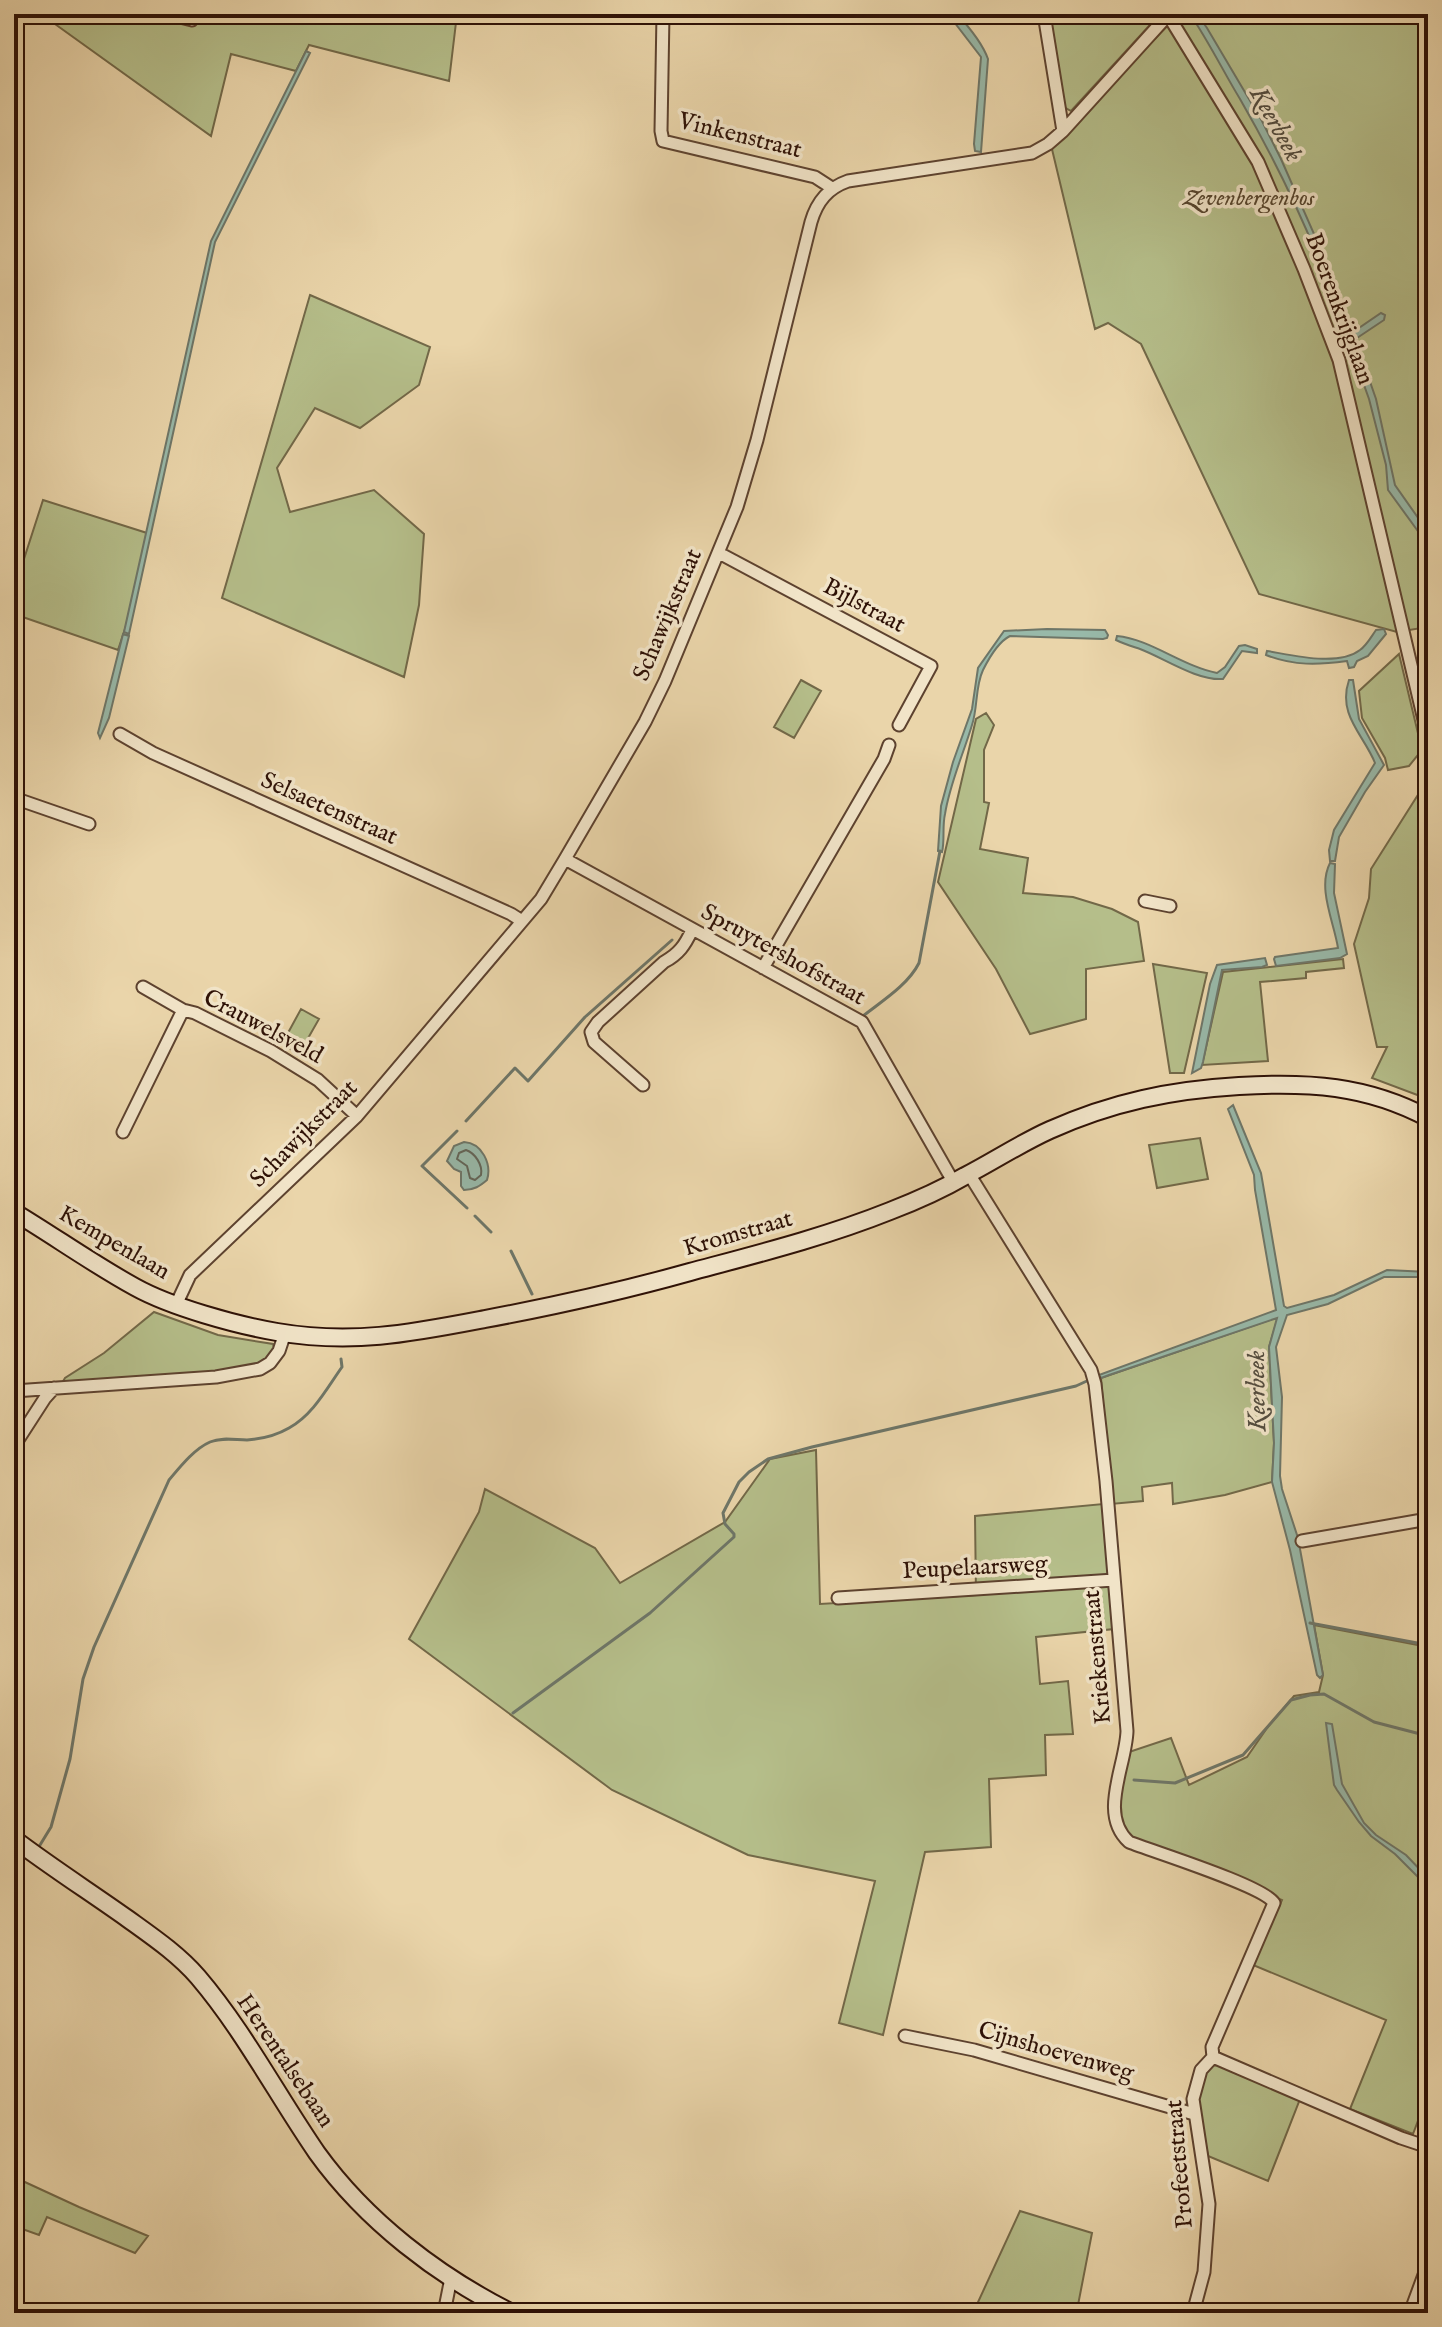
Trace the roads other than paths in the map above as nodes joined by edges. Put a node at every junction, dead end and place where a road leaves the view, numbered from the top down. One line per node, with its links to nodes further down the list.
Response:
1 (168, 14): 5 (street)
2 (663, 14): 7 (street, Vinkenstraat)
3 (1044, 14): 6 (street)
4 (1168, 14): 6 (street); 11 (street, Boerenkrijglaan)
5 (192, 20)
6 (1063, 131): 7 (street)
7 (832, 188): 8 (street, Schawijkstraat)
8 (719, 553): 9 (street, Bijlstraat); 15 (street, Schawijkstraat)
9 (899, 725)
10 (120, 734): 18 (street, Selsaetenstraat)
11 (1428, 737)
12 (889, 745): 20 (street)
13 (14, 798): 14 (street)
14 (89, 824)
15 (565, 859): 18 (street, Schawijkstraat); 19 (street, Spruytershofstraat)
16 (1145, 901): 17 (street)
17 (1170, 906)
18 (522, 921): 24 (street, Schawijkstraat)
19 (692, 930): 20 (street, Spruytershofstraat); 23 (street)
20 (763, 968): 27 (street, Spruytershofstraat)
21 (143, 987): 22 (street, Crauwelsveld)
22 (183, 1010): 24 (street, Crauwelsveld); 26 (street, Crauwelsveld)
23 (643, 1085)
24 (357, 1116): 29 (street, Schawijkstraat)
25 (1428, 1118): 27 (main road, Kromstraat)
26 (123, 1132)
27 (961, 1178): 30 (main road, Kromstraat); 36 (street, Kriekenstraat)
28 (14, 1212): 29 (main road, Kempenlaan)
29 (176, 1305): 30 (main road, Kempenlaan)
30 (285, 1333): 31 (street)
31 (54, 1388): 32 (street); 33 (street)
32 (14, 1391)
33 (14, 1446)
34 (1428, 1519): 35 (street)
35 (1302, 1541)
36 (1114, 1580): 37 (street, Peupelaarsweg); 40 (street, Kriekenstraat)
37 (838, 1598)
38 (14, 1839): 44 (main road, Herentalsebaan)
39 (905, 2036): 41 (street, Cijnshoevenweg)
40 (1213, 2057): 41 (street, Profeetstraat); 42 (street)
41 (1194, 2114): 47 (street, Profeetstraat)
42 (1428, 2147)
43 (1428, 2264): 48 (street)
44 (451, 2278): 45 (street); 46 (main road, Herentalsebaan)
45 (444, 2313)
46 (512, 2313)
47 (1193, 2313)
48 (1410, 2313)

